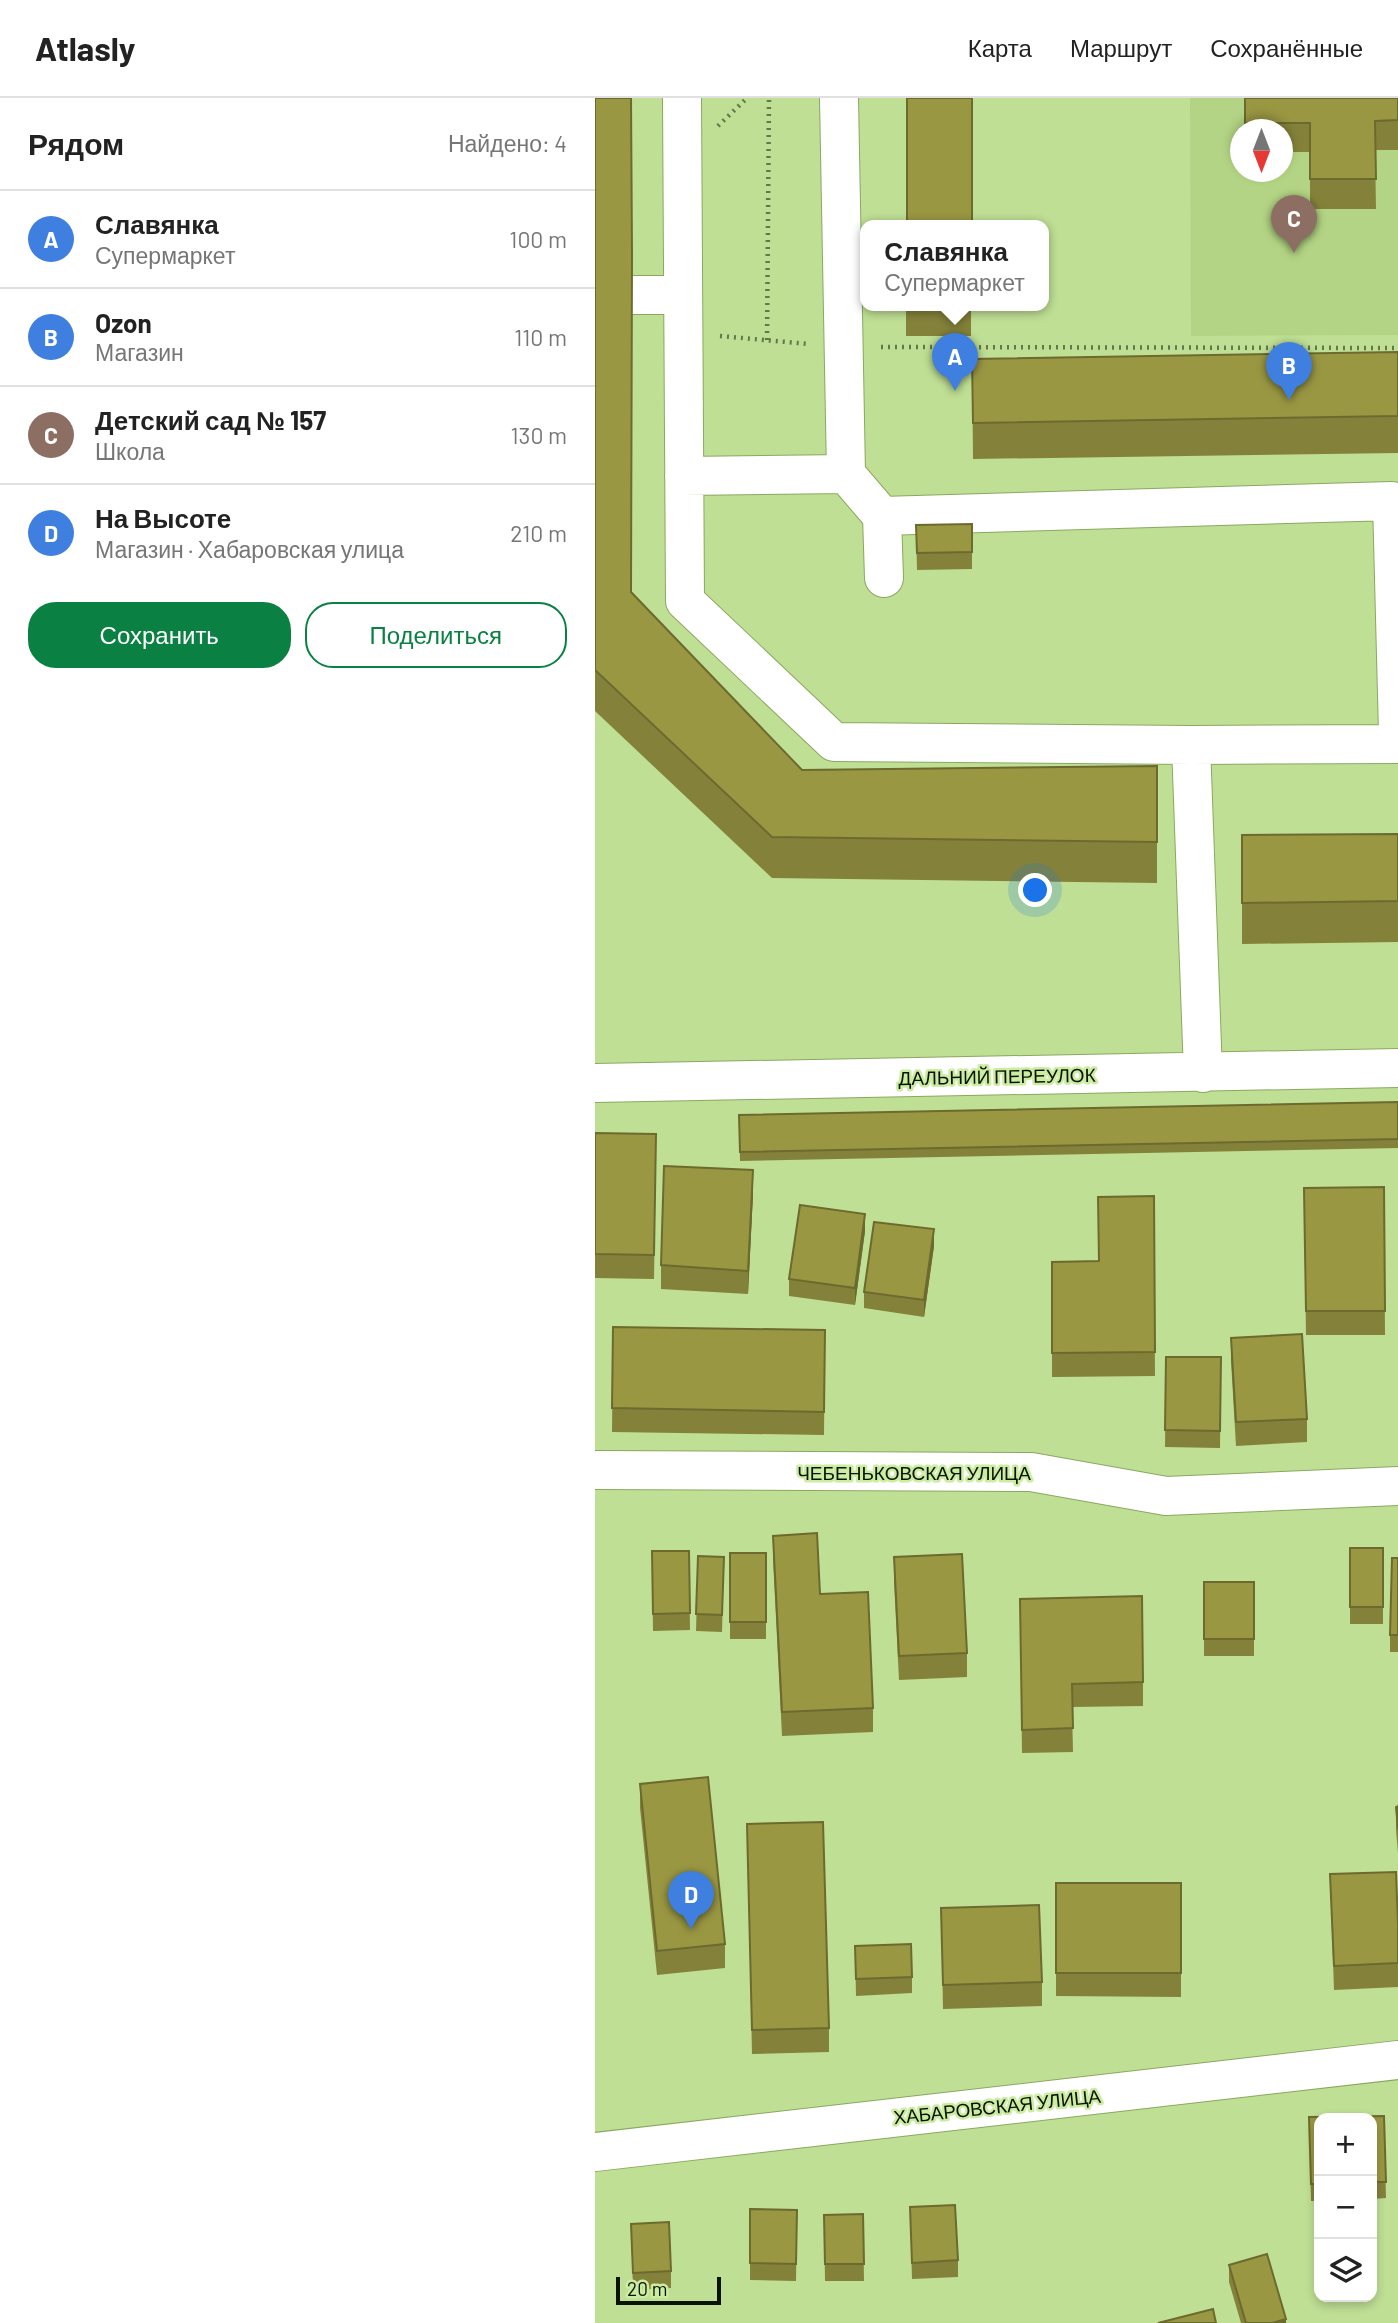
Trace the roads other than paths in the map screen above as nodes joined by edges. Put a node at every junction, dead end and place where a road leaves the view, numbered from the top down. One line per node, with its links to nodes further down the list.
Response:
1 (682, 98): 4 (street)
2 (839, 98): 5 (street)
3 (632, 295): 4 (street)
4 (683, 295): 6 (street)
5 (846, 474): 6 (street); 7 (street)
6 (684, 475): 11 (street)
7 (882, 516): 8 (street); 9 (street)
8 (884, 578)
9 (1398, 733)
10 (1398, 744): 11 (street)
11 (1191, 745): 13 (street)
12 (1398, 1068): 13 (street, ДАЛЬНИЙ ПЕРЕУЛОК)
13 (1203, 1073): 14 (street, ДАЛЬНИЙ ПЕРЕУЛОК)
14 (595, 1083)
15 (595, 1471): 16 (street, ЧЕБЕНЬКОВСКАЯ УЛИЦА)
16 (1398, 1486)
17 (1398, 2060): 18 (street, ХАБАРОВСКАЯ УЛИЦА)
18 (595, 2152)

